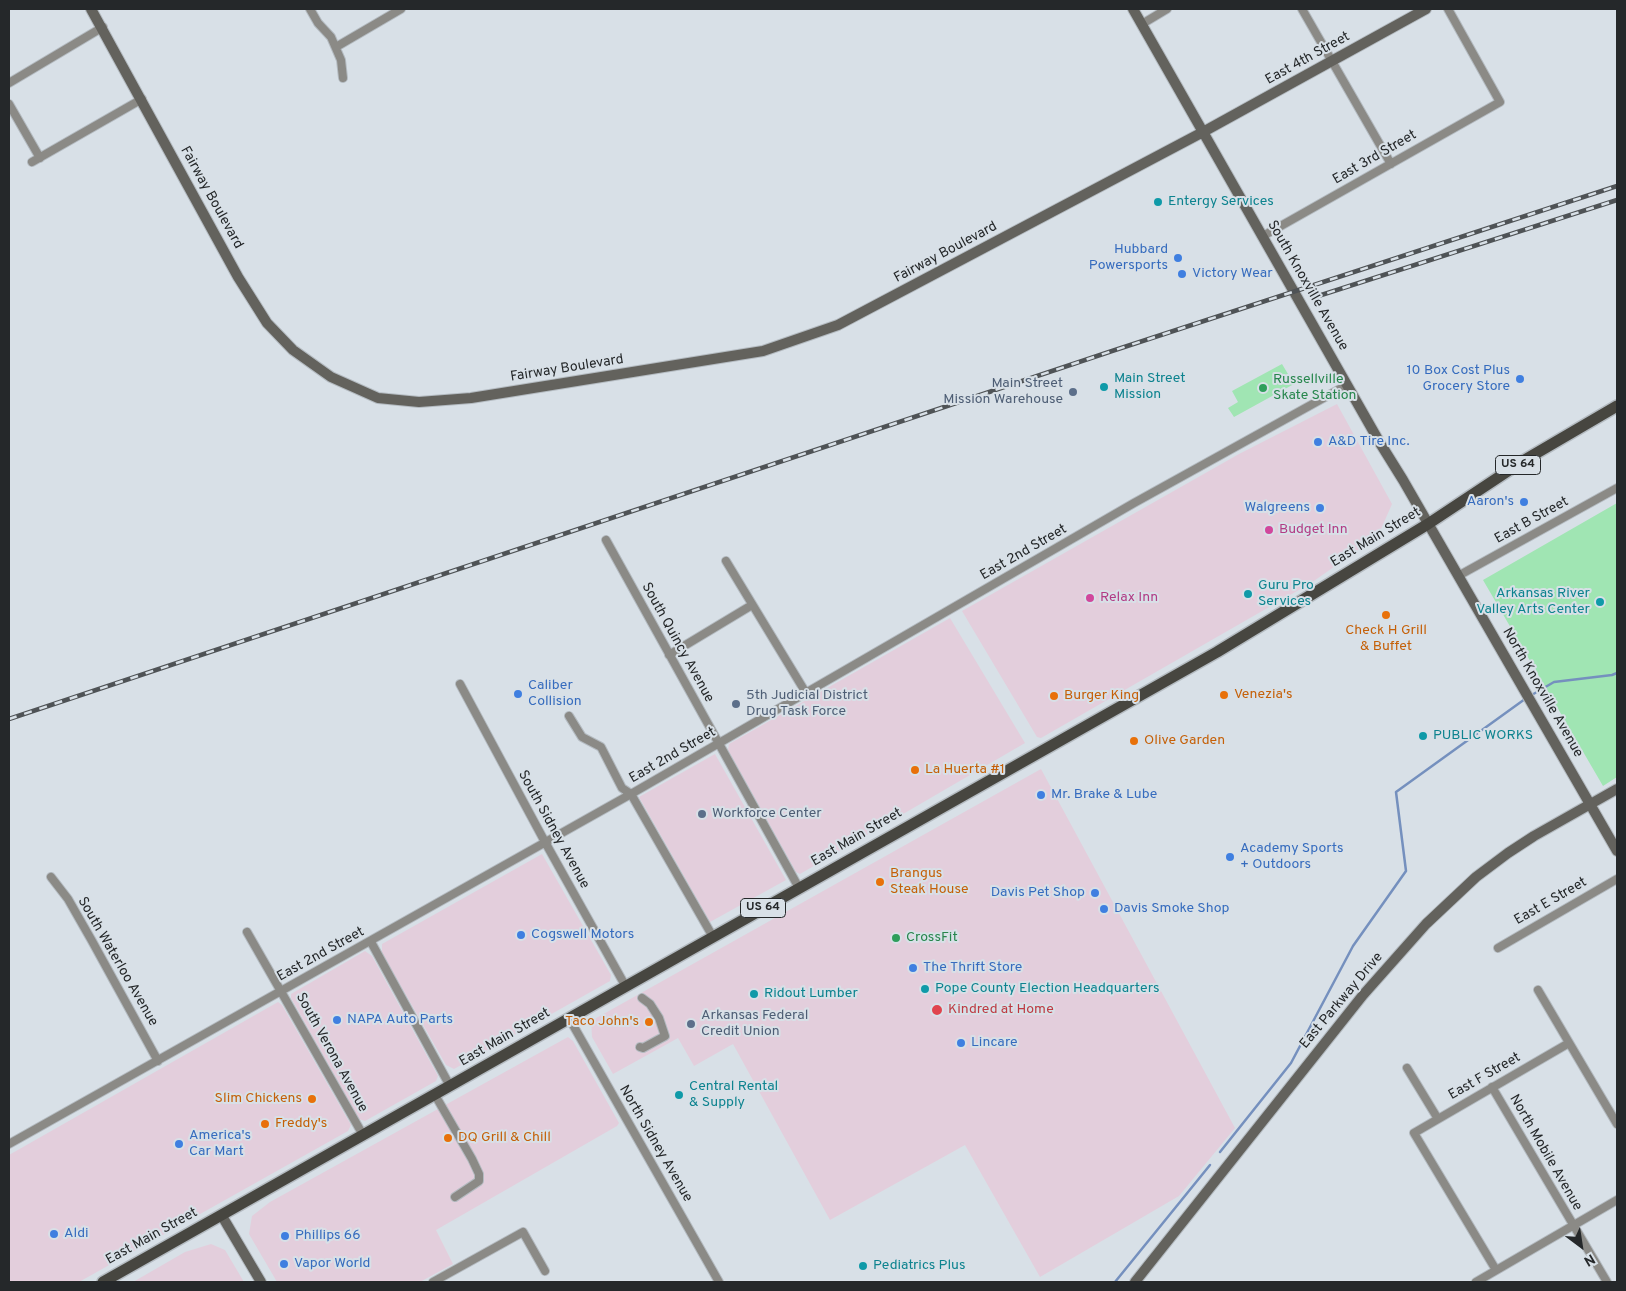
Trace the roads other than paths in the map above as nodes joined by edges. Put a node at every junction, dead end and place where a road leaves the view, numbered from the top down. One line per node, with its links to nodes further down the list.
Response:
1 (92, 9): 10 (main road, Fairway Boulevard)
2 (310, 9): 11 (street)
3 (400, 9): 11 (street)
4 (1133, 9): 9 (main road, South Knoxville Avenue)
5 (1167, 9): 9 (street)
6 (1302, 9): 12 (street)
7 (1426, 9): 12 (main road, East 4th Street)
8 (1448, 9): 20 (street, East 3rd Street)
9 (1142, 24): 17 (main road, South Knoxville Avenue)
10 (102, 28): 14 (street); 15 (main road, Fairway Boulevard)
11 (336, 47): 13 (street)
12 (1332, 62): 17 (main road, East 4th Street); 20 (street)
13 (343, 78)
14 (9, 83)
15 (142, 99): 17 (main road, Fairway Boulevard); 18 (street)
16 (9, 104): 18 (street)
17 (1203, 132): 21 (main road, South Knoxville Avenue)
18 (40, 158): 19 (street)
19 (32, 162)
20 (1390, 164): 21 (street, East 3rd Street)
21 (1263, 236): 22 (main road, South Knoxville Avenue)
22 (1347, 385): 25 (main road, South Knoxville Avenue); 32 (street, East 2nd Street)
23 (1617, 406): 25 (main road, East Main Street / US 64)
24 (1617, 488): 28 (street, East B Street)
25 (1428, 524): 28 (main road, North Knoxville Avenue); 42 (main road, East Main Street / US 64)
26 (606, 540): 30 (street, South Quincy Avenue)
27 (726, 561): 29 (street)
28 (1458, 576): 37 (main road, North Knoxville Avenue)
29 (752, 605): 30 (street); 32 (street)
30 (669, 656): 34 (street, South Quincy Avenue)
31 (460, 684): 38 (street, South Sidney Avenue)
32 (806, 693): 34 (street, East 2nd Street)
33 (569, 716): 36 (street)
34 (719, 743): 36 (street, East 2nd Street); 42 (street, South Quincy Avenue)
35 (1617, 789): 37 (main road, East Parkway Drive)
36 (631, 794): 38 (street, East 2nd Street); 44 (street)
37 (1591, 805): 39 (main road, North Knoxville Avenue); 73 (main road, East Parkway Drive)
38 (544, 842): 45 (street, East 2nd Street); 47 (street, South Sidney Avenue)
39 (1617, 851)
40 (51, 877): 54 (street, South Waterloo Avenue)
41 (1617, 879): 46 (street, East E Street)
42 (799, 888): 44 (main road, East Main Street / US 64)
43 (247, 932): 49 (street, South Verona Avenue)
44 (713, 937): 47 (main road, East Main Street / US 64)
45 (371, 942): 49 (street, East 2nd Street); 56 (street)
46 (1498, 948)
47 (626, 986): 51 (main road, East Main Street / US 64)
48 (1538, 990): 52 (street)
49 (282, 991): 54 (street, East 2nd Street); 61 (street, South Verona Avenue)
50 (642, 998): 53 (street)
51 (569, 1018): 56 (main road, East Main Street / US 64); 72 (street, North Sidney Avenue)
52 (1569, 1043): 57 (street, East F Street); 60 (street)
53 (640, 1047)
54 (158, 1060): 62 (street, East 2nd Street)
55 (1407, 1068): 59 (street)
56 (450, 1086): 58 (main road, East Main Street / US 64)
57 (1492, 1087): 59 (street, East F Street); 66 (street, North Mobile Avenue)
58 (434, 1095): 61 (main road, East Main Street / US 64); 63 (street)
59 (1438, 1119): 67 (street, East F Street)
60 (1617, 1124)
61 (364, 1135): 65 (main road, East Main Street / US 64)
62 (9, 1144)
63 (454, 1197)
64 (1617, 1200): 66 (street)
65 (222, 1216): 69 (main road, East Main Street / US 64); 70 (main road)
66 (1574, 1226): 67 (street); 75 (street, North Mobile Avenue)
67 (1496, 1270): 74 (street)
68 (546, 1271): 71 (street)
69 (103, 1282)
70 (261, 1282)
71 (433, 1282)
72 (719, 1282)
73 (1135, 1282)
74 (1476, 1282)
75 (1607, 1282)

